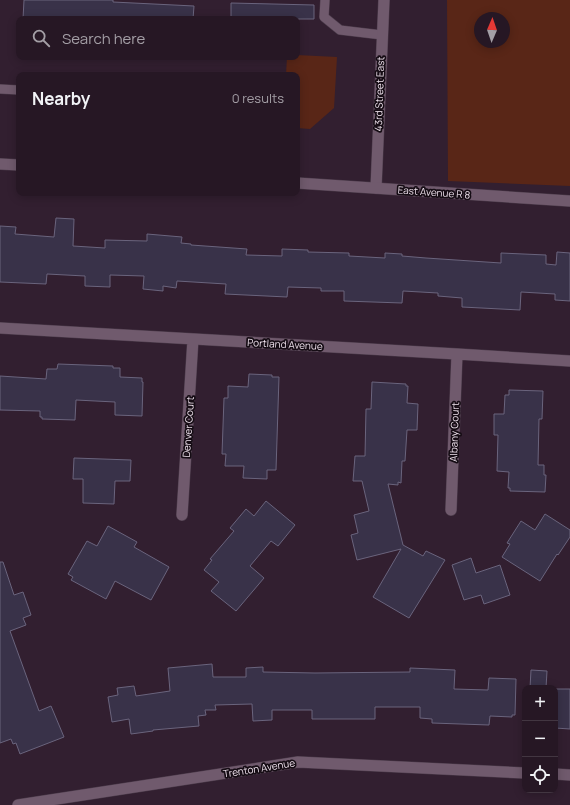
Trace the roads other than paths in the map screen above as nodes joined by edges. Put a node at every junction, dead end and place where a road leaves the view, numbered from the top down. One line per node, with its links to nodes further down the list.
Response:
1 (325, 0): 3 (lane)
2 (384, 0): 3 (street, 43rd Street East)
3 (382, 35): 9 (street, 43rd Street East)
4 (0, 89): 5 (lane)
5 (16, 90)
6 (0, 164): 7 (street)
7 (16, 165)
8 (300, 183): 9 (street, East Avenue R 8)
9 (376, 188): 10 (street, East Avenue R 8)
10 (570, 201)
11 (0, 328): 12 (street, Portland Avenue)
12 (193, 339): 13 (street, Portland Avenue); 16 (street, Denver Court)
13 (457, 354): 14 (street, Portland Avenue); 15 (street, Albany Court)
14 (570, 361)
15 (451, 510)
16 (182, 515)
17 (522, 773): 20 (street, Trenton Avenue)
18 (558, 774): 19 (street)
19 (570, 775)
20 (18, 805)

